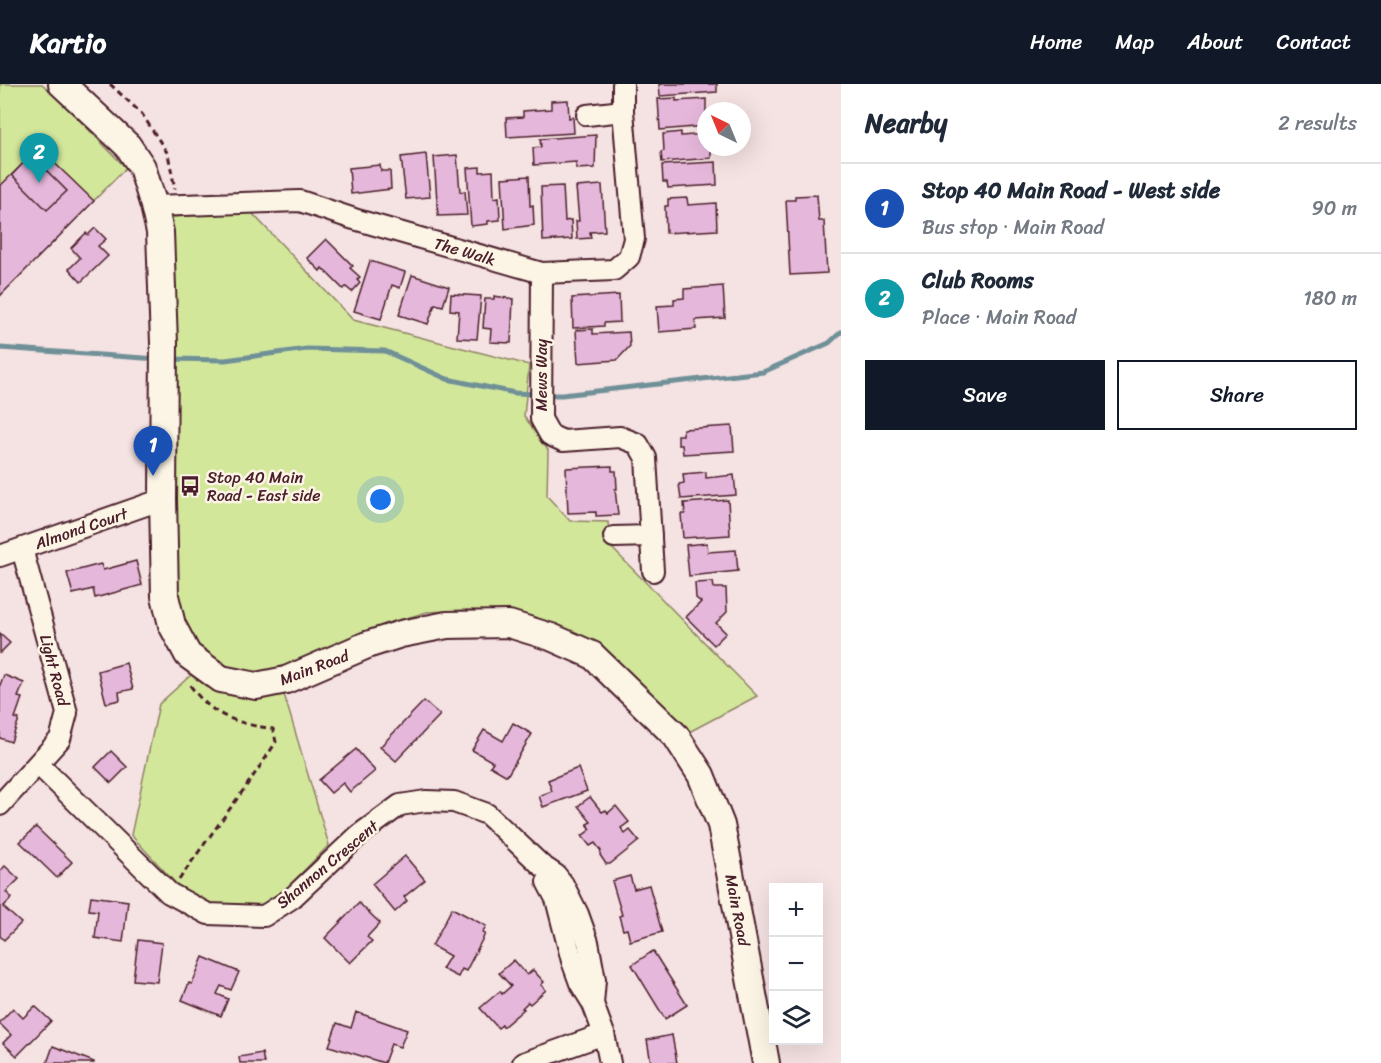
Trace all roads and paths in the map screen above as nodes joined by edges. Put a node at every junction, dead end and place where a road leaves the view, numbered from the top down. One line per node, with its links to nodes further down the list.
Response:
1 (62, 84): 6 (main road, Main Road)
2 (110, 84): 6 (path)
3 (622, 84): 4 (street, The Walk)
4 (623, 111): 5 (street); 7 (street, The Walk)
5 (586, 115)
6 (166, 206): 7 (street, The Walk); 8 (main road, Main Road)
7 (542, 273): 9 (street, Mews Way)
8 (163, 500): 11 (street, Almond Court); 21 (main road, Main Road)
9 (651, 536): 10 (street); 13 (street, Mews Way)
10 (614, 537)
11 (21, 549): 12 (street, Almond Court); 15 (street, Light Road)
12 (0, 556)
13 (652, 571)
14 (183, 675): 17 (path)
15 (38, 764): 16 (street, Light Road); 17 (street, Shannon Crescent)
16 (0, 805)
17 (170, 893): 18 (street, Shannon Crescent)
18 (603, 1034): 19 (street); 20 (street, Shannon Crescent)
19 (523, 1063)
20 (610, 1063)
21 (766, 1063)

